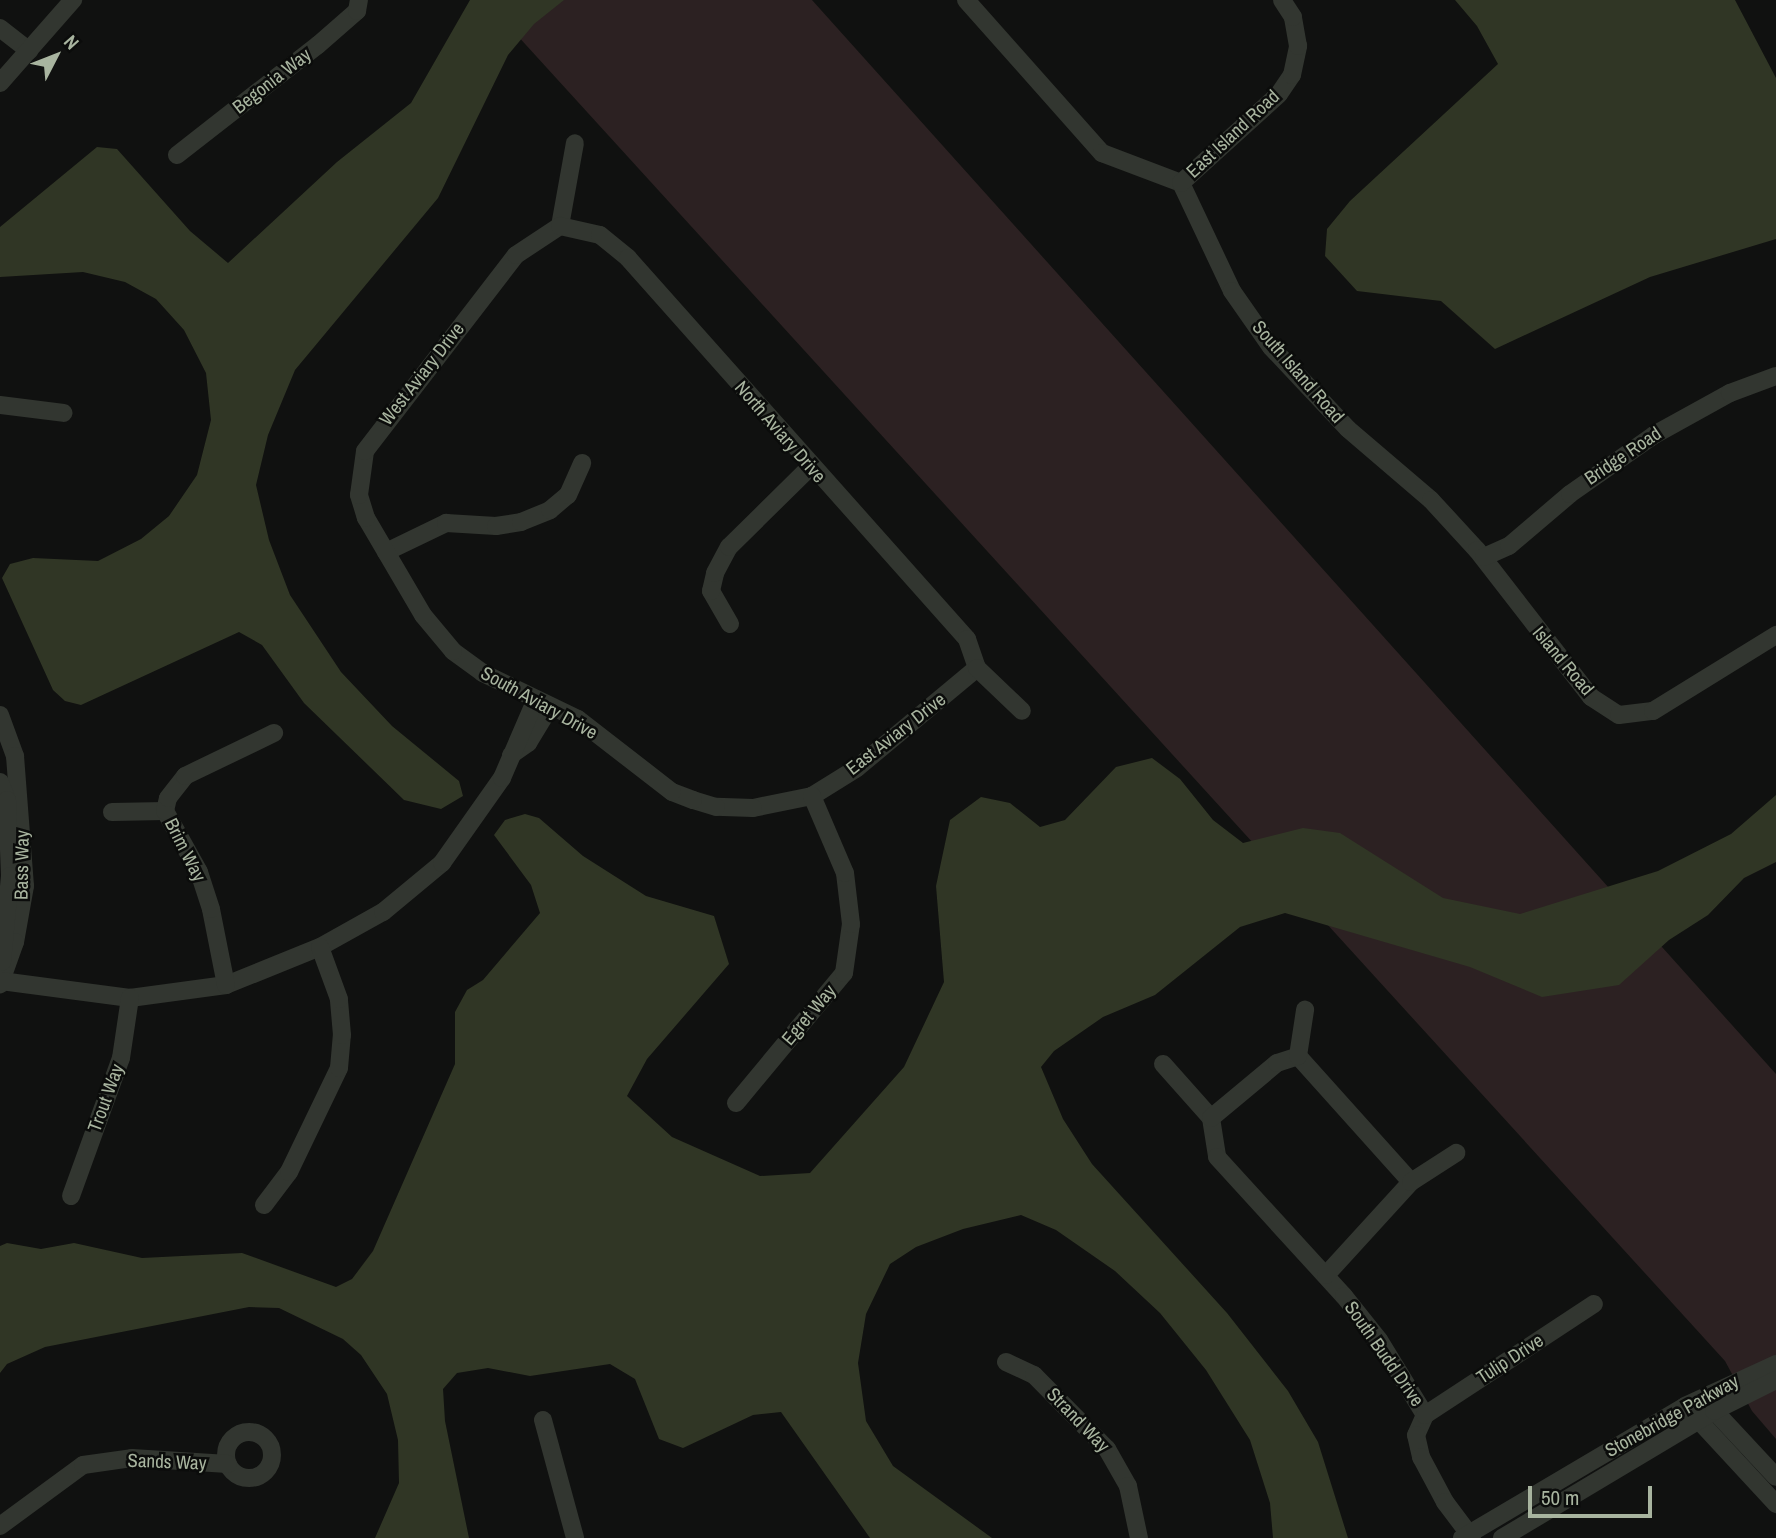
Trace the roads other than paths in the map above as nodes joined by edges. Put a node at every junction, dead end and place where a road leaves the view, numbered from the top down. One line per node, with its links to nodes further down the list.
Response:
1 (73, 0): 6 (street)
2 (359, 0): 9 (street, Begonia Way)
3 (966, 0): 10 (street)
4 (1282, 0): 10 (street, East Island Road)
5 (0, 28): 6 (street)
6 (29, 51): 7 (street)
7 (0, 83)
8 (575, 143): 11 (street)
9 (177, 155)
10 (1181, 183): 18 (street, South Island Road)
11 (560, 226): 16 (street, North Aviary Drive); 17 (street, West Aviary Drive)
12 (1776, 376): 18 (street, Bridge Road)
13 (0, 405): 14 (street)
14 (64, 414)
15 (582, 463): 17 (street)
16 (811, 466): 19 (street); 21 (street, North Aviary Drive)
17 (386, 552): 22 (street, South Aviary Drive)
18 (1483, 557): 20 (street, Island Road)
19 (730, 624)
20 (1776, 635)
21 (977, 667): 23 (street); 28 (street, East Aviary Drive)
22 (543, 703): 28 (street, South Aviary Drive); 31 (street)
23 (1022, 711)
24 (0, 715): 26 (street, Bass Way)
25 (274, 733): 29 (street, Brim Way)
26 (4, 736): 32 (street, Bass Way)
27 (0, 782): 32 (street, Bass Way)
28 (812, 796): 38 (street, Egret Way)
29 (165, 811): 30 (street); 33 (street, Brim Way)
30 (112, 812)
31 (320, 947): 33 (street); 43 (street)
32 (0, 982): 34 (street)
33 (226, 985): 34 (street)
34 (130, 998): 42 (street, Trout Way)
35 (1305, 1010): 36 (street)
36 (1298, 1056): 39 (street); 41 (street)
37 (1163, 1064): 39 (street)
38 (736, 1103)
39 (1211, 1118): 44 (street, South Budd Drive)
40 (1457, 1153): 41 (street)
41 (1411, 1182): 44 (street)
42 (71, 1196)
43 (264, 1205)
44 (1326, 1275): 50 (street, South Budd Drive)
45 (1594, 1304): 50 (street, Tulip Drive)
46 (1006, 1362): 58 (street, Strand Way)
47 (1776, 1364): 49 (street, Stonebridge Parkway)
48 (1776, 1380): 49 (street, Stonebridge Parkway)
49 (1704, 1409): 53 (street); 54 (street); 56 (street, Stonebridge Parkway); 59 (street, Stonebridge Parkway)
50 (1425, 1415): 56 (street, South Budd Drive)
51 (543, 1420): 57 (street)
52 (228, 1464): 55 (street, Sands Way)
53 (1776, 1477)
54 (1776, 1504)
55 (0, 1526)
56 (1468, 1537)
57 (575, 1538)
58 (1139, 1538)
59 (1502, 1538)

